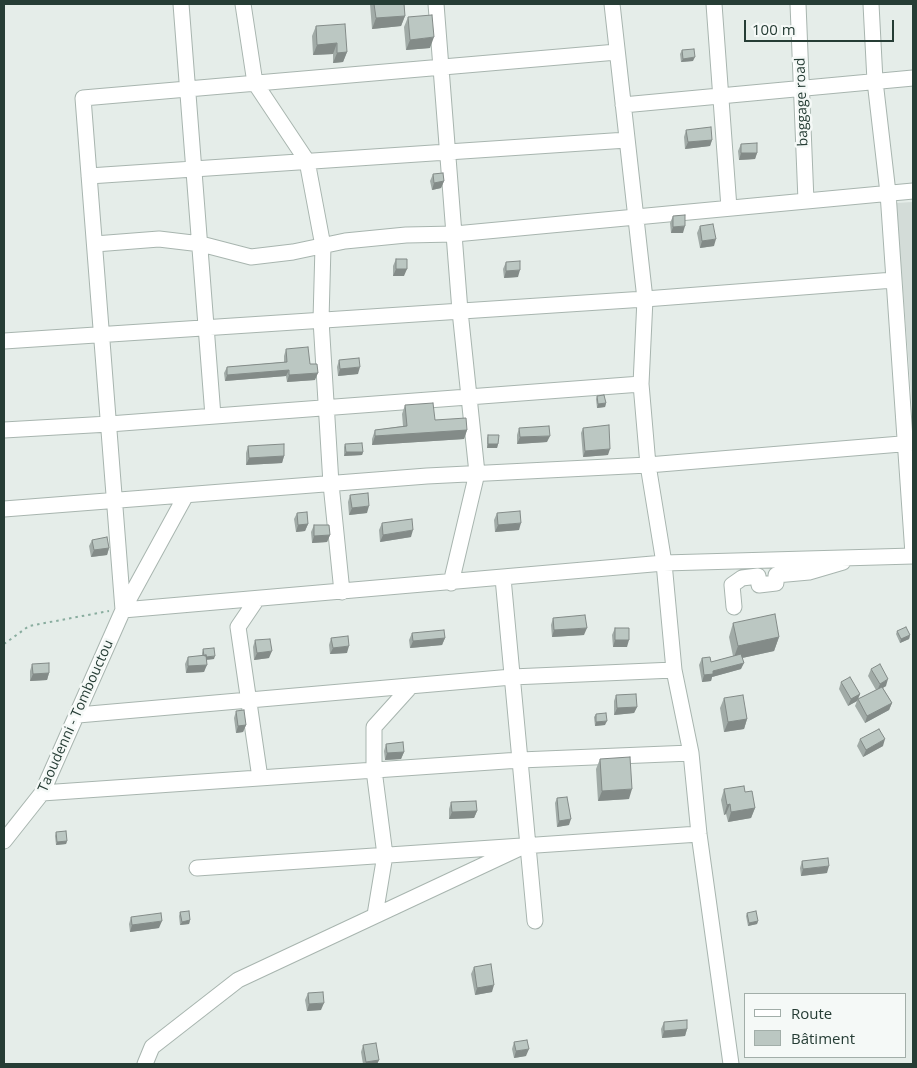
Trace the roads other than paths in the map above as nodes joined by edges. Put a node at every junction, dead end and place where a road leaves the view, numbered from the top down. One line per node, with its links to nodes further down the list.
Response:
1 (181, 4): 14 (street)
2 (243, 4): 12 (street)
3 (436, 4): 9 (street)
4 (612, 4): 8 (street)
5 (714, 4): 15 (street)
6 (798, 4): 13 (street, baggage road)
7 (871, 4): 11 (street)
8 (617, 52): 9 (street); 16 (street)
9 (441, 67): 12 (street); 18 (street)
10 (913, 78): 11 (street)
11 (875, 81): 13 (street); 23 (street)
12 (255, 83): 14 (street); 19 (street)
13 (802, 88): 15 (street); 24 (street, baggage road)
14 (188, 89): 20 (street); 21 (street)
15 (720, 95): 16 (street); 25 (street)
16 (623, 105): 17 (street)
17 (627, 140): 18 (street); 26 (street)
18 (448, 152): 19 (street); 27 (street)
19 (307, 161): 20 (street); 30 (street)
20 (194, 169): 21 (street); 29 (street)
21 (89, 176): 28 (street)
22 (913, 191): 23 (street)
23 (888, 194): 24 (street); 31 (street)
24 (806, 201): 25 (street)
25 (729, 208): 26 (street)
26 (636, 216): 27 (street); 32 (street)
27 (454, 234): 30 (street); 33 (street)
28 (95, 244): 29 (street); 36 (street)
29 (201, 244): 30 (street); 35 (street)
30 (323, 246): 34 (street)
31 (894, 280): 32 (street); 44 (street)
32 (645, 299): 33 (street); 38 (street)
33 (460, 311): 34 (street); 39 (street)
34 (321, 320): 35 (street); 40 (street)
35 (205, 328): 36 (street); 41 (street)
36 (102, 334): 37 (street); 42 (street)
37 (4, 341)
38 (641, 384): 39 (street); 45 (street)
39 (469, 397): 40 (street); 46 (street)
40 (326, 408): 41 (street); 47 (street)
41 (213, 416): 42 (street)
42 (109, 424): 43 (street); 49 (street)
43 (4, 430)
44 (909, 443): 45 (street); 51 (street)
45 (648, 465): 46 (street); 53 (street)
46 (477, 474): 47 (street); 55 (street)
47 (331, 484): 48 (street); 56 (street)
48 (186, 495): 49 (street); 59 (street, Taoudenni - Tombouctou)
49 (115, 501): 50 (street); 59 (street)
50 (4, 509)
51 (913, 555): 52 (street)
52 (859, 557): 53 (street); 58 (street)
53 (664, 564): 54 (street); 60 (street)
54 (503, 578): 55 (street); 61 (street)
55 (451, 582): 56 (street)
56 (342, 592): 57 (street)
57 (257, 599): 59 (street); 63 (street)
58 (734, 606)
59 (123, 610): 64 (street, Taoudenni - Tombouctou)
60 (674, 670): 61 (street); 65 (street)
61 (512, 677): 62 (street); 66 (street)
62 (411, 686): 63 (street); 67 (street)
63 (248, 700): 64 (street); 68 (street)
64 (78, 715): 69 (street, Taoudenni - Tombouctou)
65 (691, 753): 66 (street); 70 (street)
66 (520, 760): 67 (street); 72 (street)
67 (374, 770): 68 (street); 73 (street)
68 (260, 778): 69 (street)
69 (42, 793): 71 (street, Taoudenni - Tombouctou)
70 (699, 834): 72 (street); 78 (street)
71 (4, 841)
72 (528, 845): 73 (street); 75 (street); 76 (street)
73 (385, 855): 74 (street); 75 (street)
74 (197, 868)
75 (375, 916): 77 (street)
76 (535, 921)
77 (145, 1064)
78 (731, 1064)

